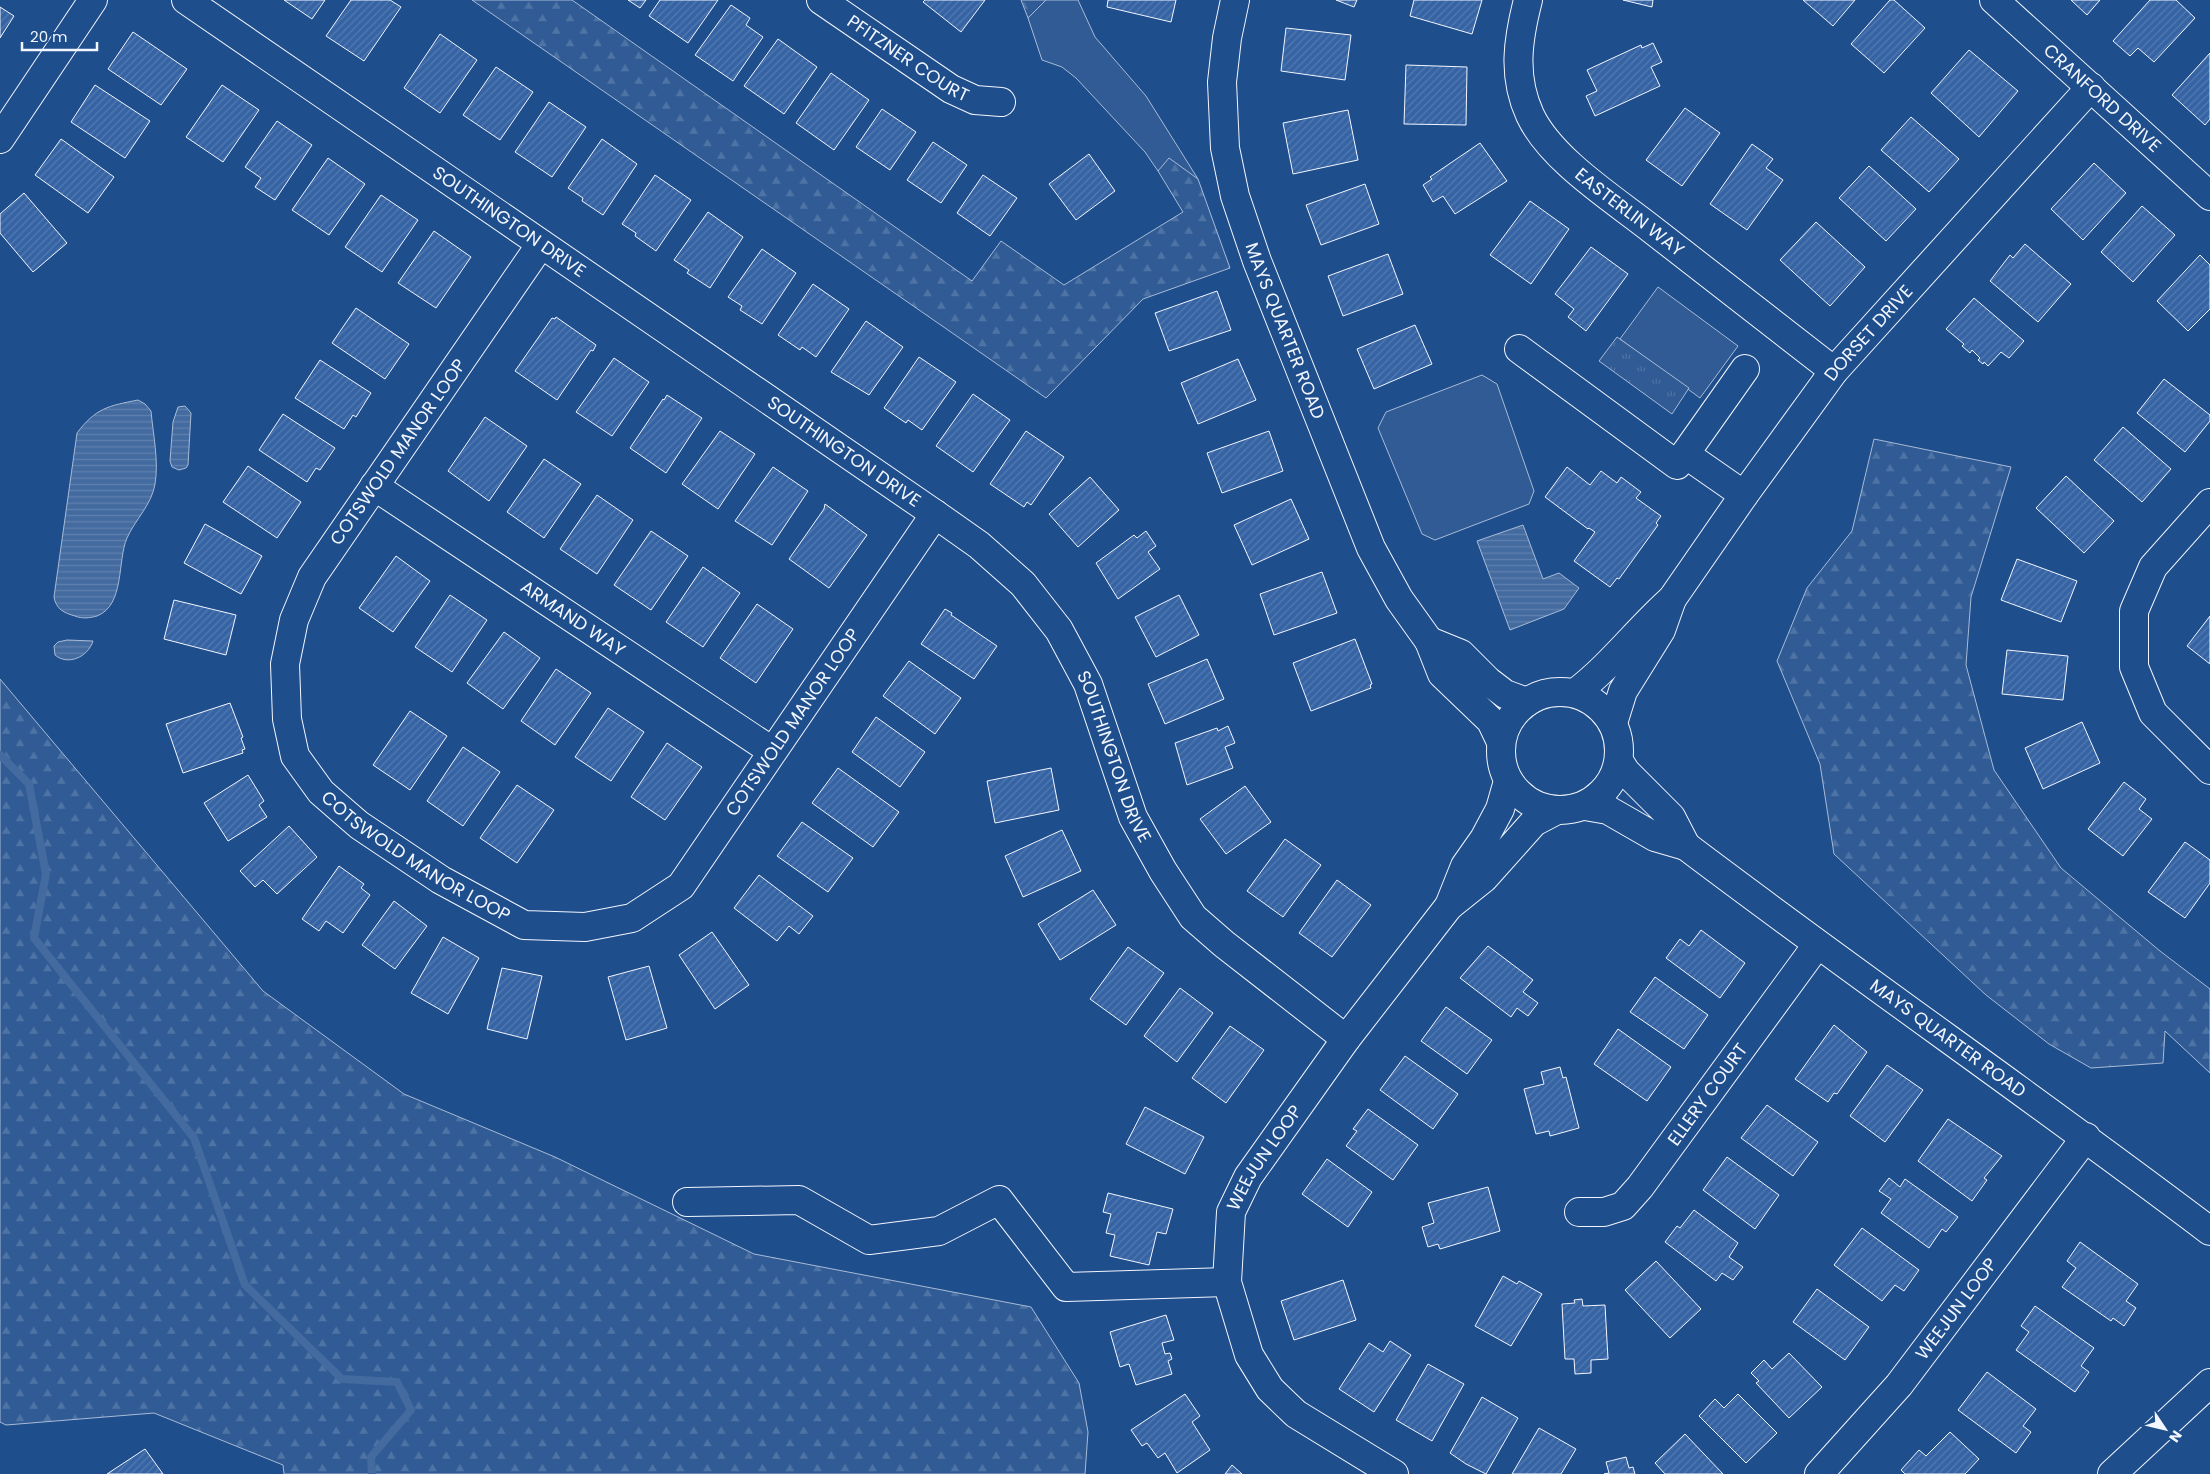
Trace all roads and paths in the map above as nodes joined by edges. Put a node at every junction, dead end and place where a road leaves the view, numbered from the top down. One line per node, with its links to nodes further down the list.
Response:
1 (93, 0): 9 (street)
2 (186, 0): 11 (street, SOUTHINGTON DRIVE)
3 (820, 0): 8 (street, PFITZNER COURT)
4 (1235, 0): 21 (street, MAYS QUARTER ROAD)
5 (1528, 0): 14 (street, EASTERLIN WAY)
6 (1994, 0): 7 (street, CRANFORD DRIVE)
7 (2091, 86): 10 (street, CRANFORD DRIVE); 14 (street, DORSET DRIVE)
8 (1001, 102)
9 (0, 139)
10 (2210, 196)
11 (541, 244): 16 (street, COTSWOLD MANOR LOOP); 19 (street, SOUTHINGTON DRIVE)
12 (1519, 349): 15 (street)
13 (1745, 369): 15 (street)
14 (1834, 371): 17 (street, DORSET DRIVE)
15 (1685, 454): 17 (street)
16 (374, 486): 26 (street, ARMAND WAY); 26 (street, COTSWOLD MANOR LOOP)
17 (1744, 495): 20 (street, DORSET DRIVE)
18 (2210, 503): 28 (street)
19 (935, 514): 26 (street, COTSWOLD MANOR LOOP); 35 (street, SOUTHINGTON DRIVE)
20 (1672, 599): 22 (street, DORSET DRIVE); 24 (street, DORSET DRIVE)
21 (1429, 641): 23 (street); 25 (street, MAYS QUARTER ROAD)
22 (1574, 693): 23 (street, MAYS QUARTER ROAD); 24 (street, MAYS QUARTER ROAD)
23 (1527, 702): 25 (street, MAYS QUARTER ROAD)
24 (1613, 723): 27 (street, MAYS QUARTER ROAD)
25 (1501, 742): 29 (street, MAYS QUARTER ROAD)
26 (772, 751)
27 (1620, 761): 30 (street, MAYS QUARTER ROAD); 32 (street, MAYS QUARTER ROAD)
28 (2210, 770)
29 (1508, 781): 31 (street, MAYS QUARTER ROAD); 33 (street, WEEJUN LOOP)
30 (1585, 806): 31 (street, MAYS QUARTER ROAD); 32 (street, MAYS QUARTER ROAD)
31 (1555, 811): 33 (street, WEEJUN LOOP)
32 (1686, 846): 34 (street, MAYS QUARTER ROAD)
33 (1449, 906): 35 (street, WEEJUN LOOP)
34 (1817, 945): 36 (street, MAYS QUARTER ROAD); 38 (street, ELLERY COURT)
35 (1346, 1039): 40 (street, WEEJUN LOOP)
36 (2086, 1138): 39 (street, MAYS QUARTER ROAD); 43 (street, WEEJUN LOOP)
37 (687, 1202): 40 (street)
38 (1579, 1212)
39 (2210, 1231)
40 (1227, 1282): 42 (street, WEEJUN LOOP)
41 (2210, 1383): 44 (street)
42 (1394, 1474)
43 (1819, 1474)
44 (2112, 1474)

